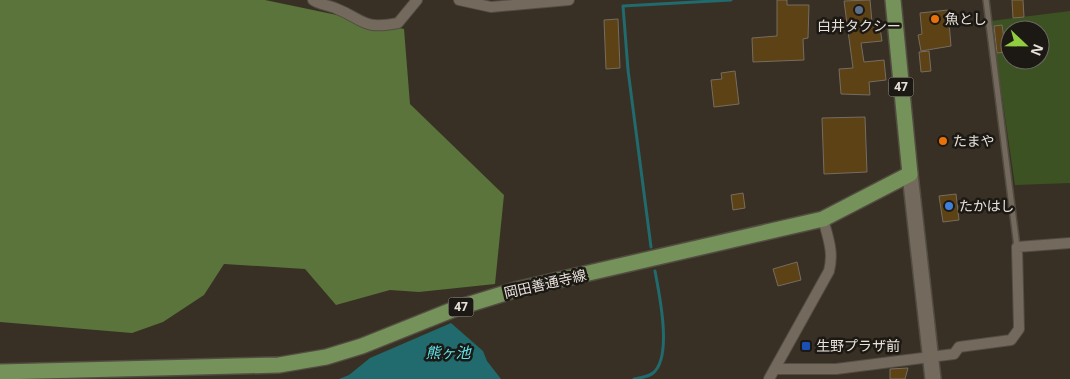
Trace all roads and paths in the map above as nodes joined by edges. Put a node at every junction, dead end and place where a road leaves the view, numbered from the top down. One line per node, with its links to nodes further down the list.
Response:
1 (313, 0): 7 (street)
2 (417, 0): 7 (street)
3 (459, 0): 4 (street)
4 (569, 0)
5 (893, 0): 8 (main road, 47)
6 (986, 0): 11 (lane)
7 (337, 4)
8 (910, 174): 9 (main road, 岡田善通寺線 / 47); 12 (street)
9 (823, 219): 13 (street); 16 (main road, 岡田善通寺線 / 47)
10 (1070, 243): 11 (street)
11 (1018, 247): 12 (street)
12 (930, 356): 13 (street); 19 (street)
13 (775, 369): 18 (street)
14 (0, 372): 17 (main road, 岡田善通寺線 / 47)
15 (104, 374): 16 (main road, 岡田善通寺線 / 47); 17 (main road, 岡田善通寺線 / 47)
16 (144, 374)
17 (49, 375)
18 (769, 379)
19 (933, 379)

